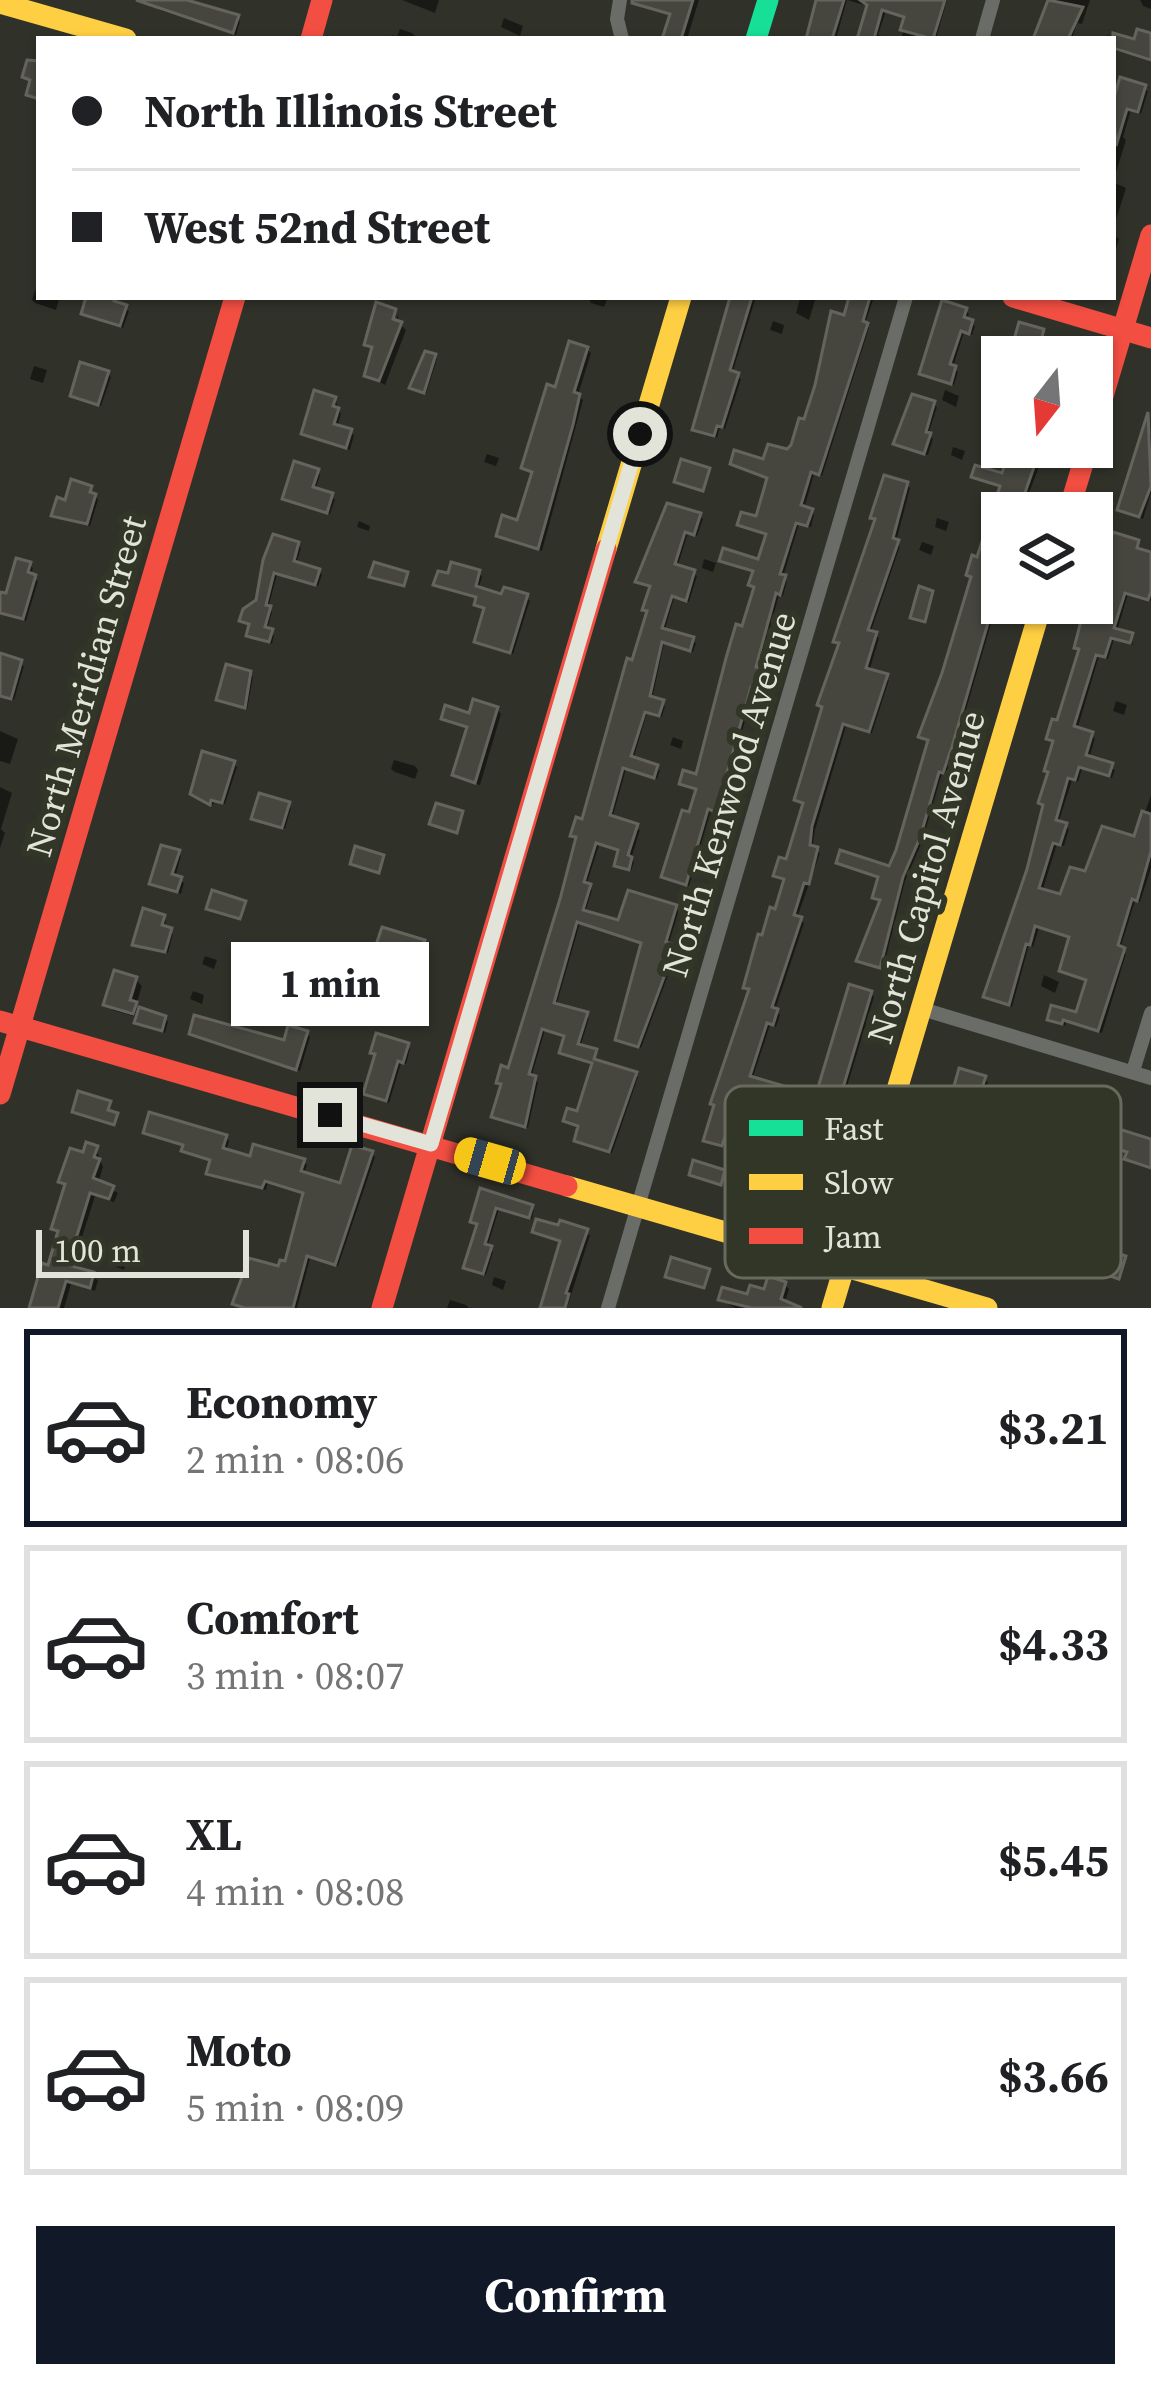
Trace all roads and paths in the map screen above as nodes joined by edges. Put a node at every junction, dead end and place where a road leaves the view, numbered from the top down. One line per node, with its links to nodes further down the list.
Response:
1 (322, 0): 7 (street)
2 (620, 0): 8 (street)
3 (768, 0): 9 (street)
4 (993, 0): 10 (street)
5 (0, 3): 6 (street)
6 (116, 36)
7 (312, 36)
8 (621, 36)
9 (757, 36)
10 (983, 36)
11 (1151, 236): 16 (street)
12 (234, 300): 22 (street, North Meridian Street)
13 (679, 300): 27 (street)
14 (905, 300): 28 (street, North Kenwood Avenue)
15 (1022, 300): 16 (street)
16 (1123, 329): 17 (street); 18 (street)
17 (1151, 338)
18 (1113, 363)
19 (1036, 624): 20 (street, North Capitol Avenue)
20 (922, 1009): 23 (street); 25 (street, North Capitol Avenue)
21 (1151, 1013): 23 (street)
22 (10, 1023): 26 (street, North Meridian Street); 27 (street)
23 (1133, 1071): 24 (street)
24 (1151, 1078)
25 (899, 1086)
26 (0, 1094)
27 (431, 1144): 28 (street); 32 (street)
28 (638, 1205): 29 (street); 33 (street, North Kenwood Avenue)
29 (725, 1230)
30 (841, 1278): 34 (street, North Capitol Avenue)
31 (888, 1278): 35 (street)
32 (382, 1308)
33 (608, 1308)
34 (832, 1308)
35 (987, 1308)

